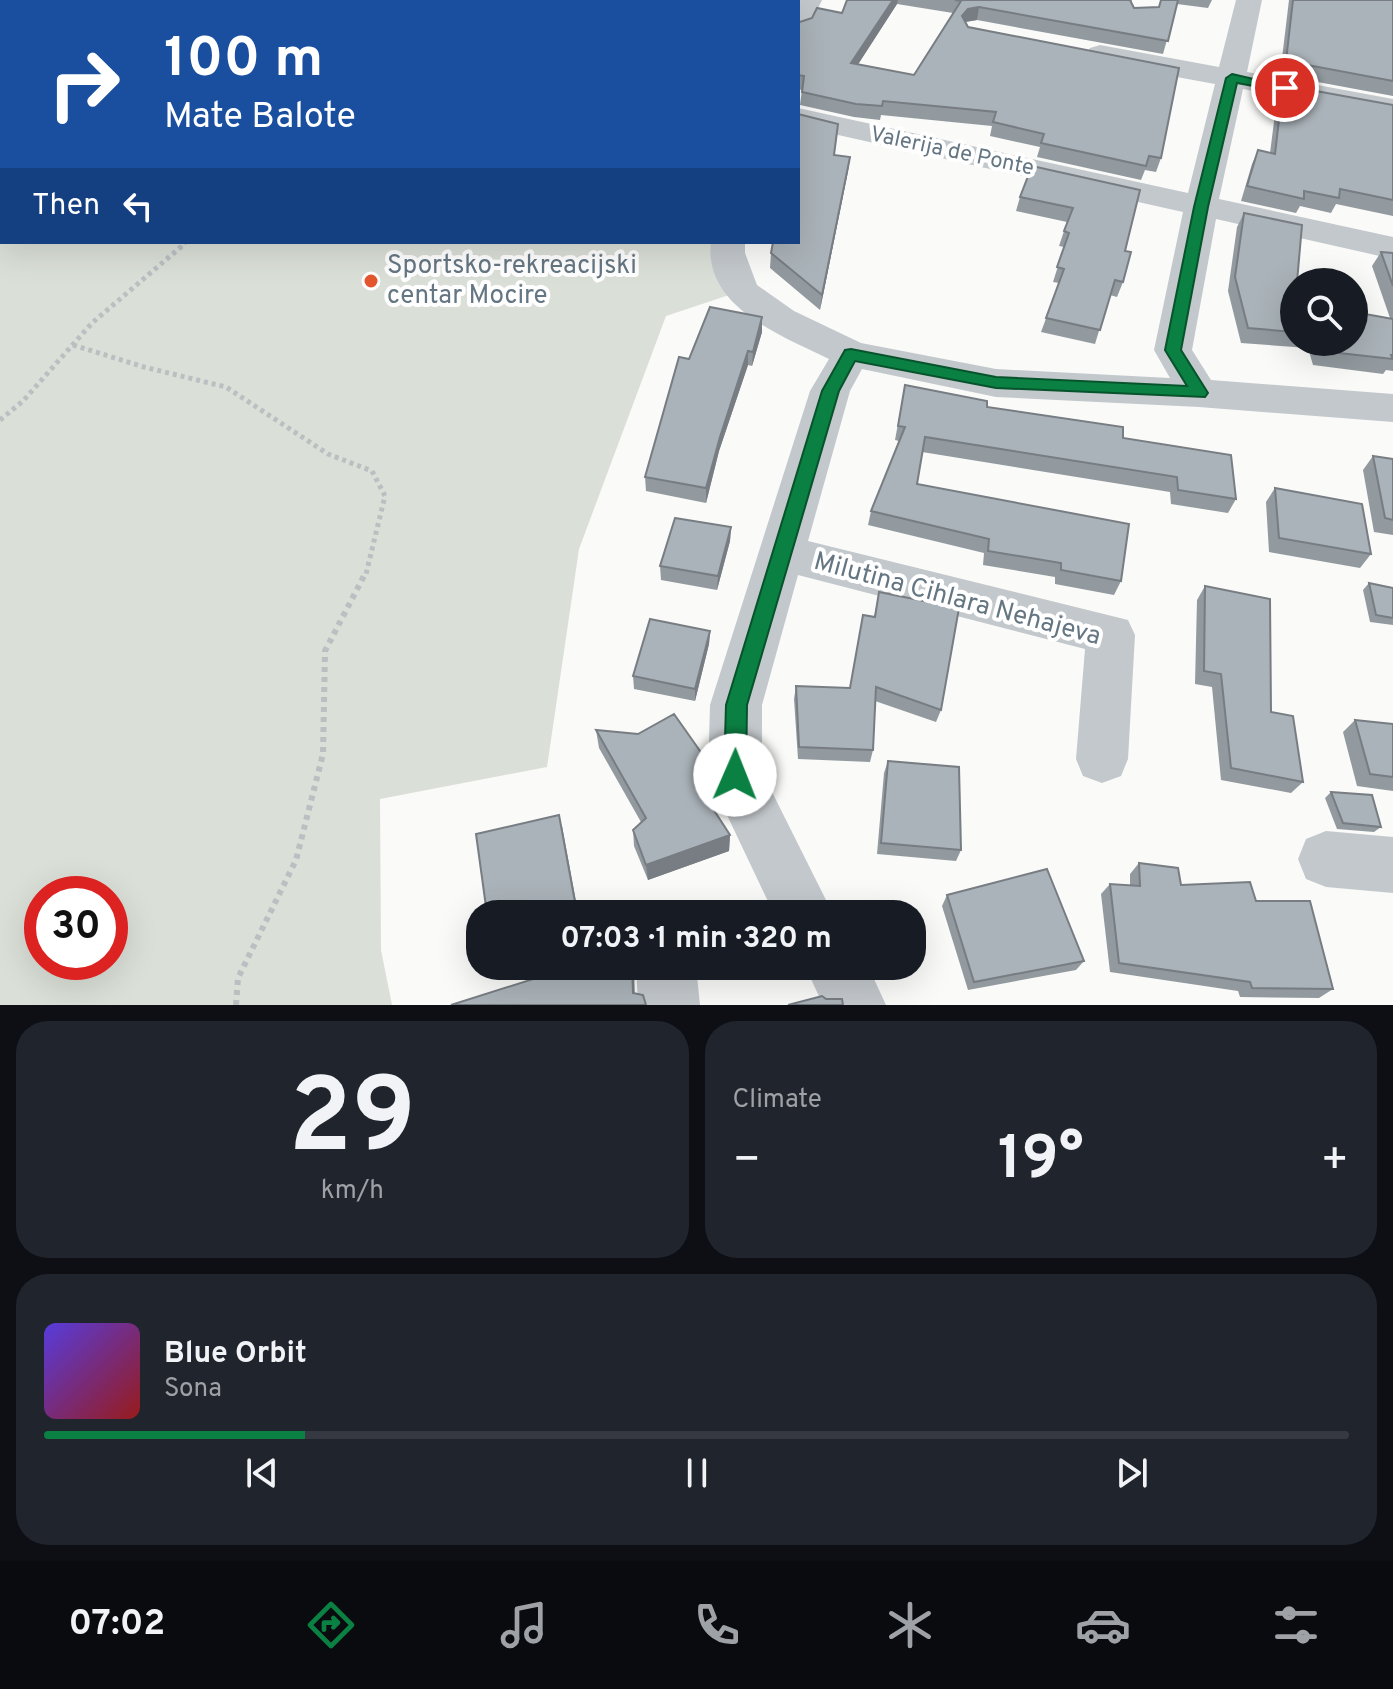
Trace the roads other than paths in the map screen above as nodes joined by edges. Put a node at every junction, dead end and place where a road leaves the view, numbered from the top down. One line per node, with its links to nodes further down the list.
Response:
1 (1249, 0): 3 (street)
2 (1066, 47): 3 (street)
3 (1232, 78): 4 (street); 6 (street)
4 (1393, 108)
5 (800, 117): 6 (street, Valerija de Ponte)
6 (1201, 207): 8 (street, Valerija de Ponte); 10 (street)
7 (728, 244): 9 (street)
8 (1393, 248)
9 (851, 354): 10 (street); 12 (street)
10 (1199, 393): 11 (street)
11 (1393, 408)
12 (782, 553): 13 (street, Milutina Cihlara Nehajeva); 16 (street)
13 (1102, 759)
14 (1326, 859): 15 (street)
15 (1393, 865)
16 (789, 900)
17 (667, 980): 19 (street)
18 (842, 980): 20 (street)
19 (669, 1005)
20 (855, 1005)

